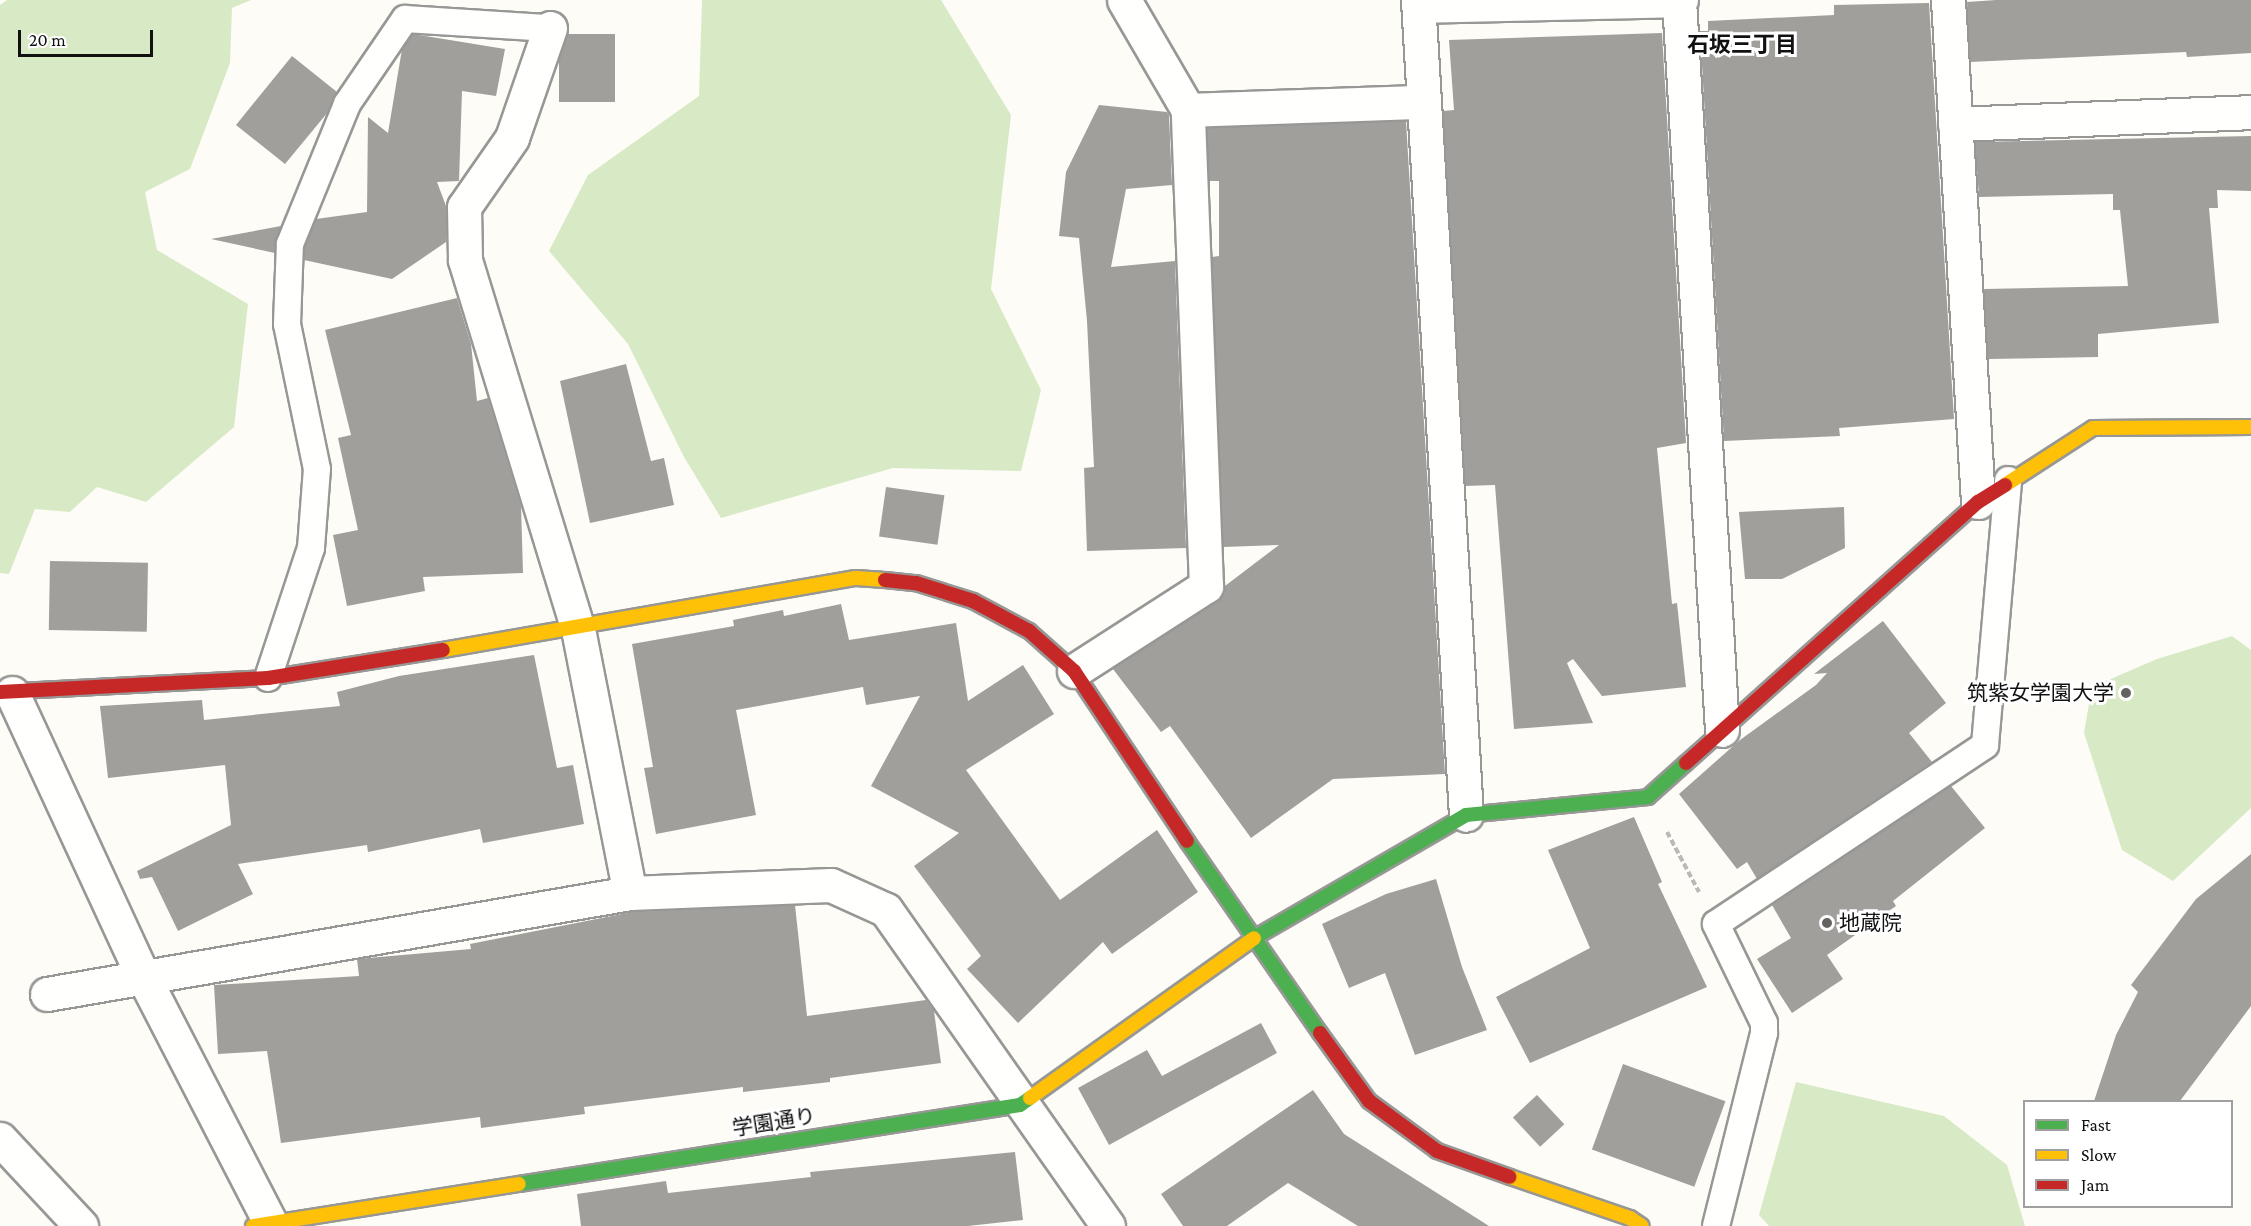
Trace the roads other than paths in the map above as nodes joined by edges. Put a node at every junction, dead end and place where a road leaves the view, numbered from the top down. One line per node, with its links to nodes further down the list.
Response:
1 (1124, 0): 7 (street)
2 (1680, 0): 4 (street); 17 (street)
3 (1948, 0): 9 (street)
4 (1418, 3): 6 (street)
5 (550, 28): 13 (street); 15 (lane)
6 (1422, 102): 7 (street); 18 (street)
7 (1188, 110): 14 (street)
8 (2251, 112): 9 (street)
9 (1955, 124): 12 (street)
10 (2251, 427): 11 (street)
11 (2008, 480): 12 (street); 29 (lane)
12 (1978, 502): 17 (street)
13 (578, 629): 14 (street); 15 (street); 19 (street)
14 (1074, 671): 20 (street)
15 (268, 678): 16 (street)
16 (6, 692): 21 (street)
17 (1722, 729): 18 (street)
18 (1466, 814): 20 (street, 学園通り)
19 (630, 893): 21 (street); 23 (street)
20 (1252, 939): 23 (street, 学園通り); 28 (street)
21 (143, 976): 22 (street); 25 (street)
22 (47, 994)
23 (1020, 1105): 25 (street, 学園通り); 27 (street)
24 (0, 1139): 26 (street)
25 (265, 1225)
26 (81, 1226)
27 (1108, 1226)
28 (1642, 1226)
29 (1716, 1226)

